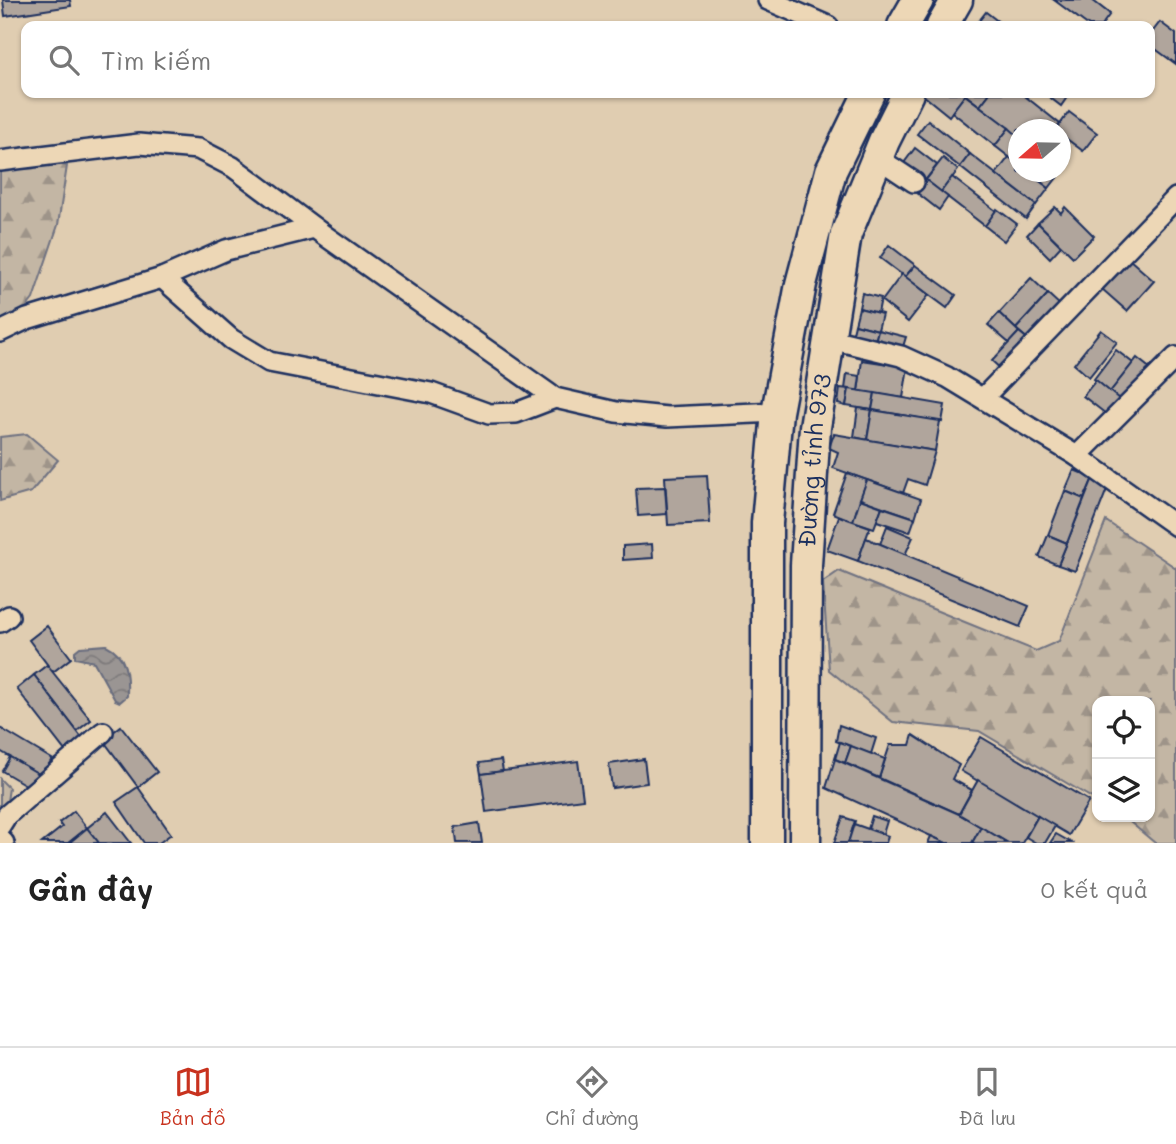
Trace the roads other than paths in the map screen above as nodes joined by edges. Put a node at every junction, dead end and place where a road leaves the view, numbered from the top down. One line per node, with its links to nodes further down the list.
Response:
1 (768, 0): 4 (street)
2 (918, 0): 5 (main road)
3 (957, 0): 6 (main road)
4 (816, 21)
5 (906, 21)
6 (945, 21)
7 (867, 98): 20 (main road, Đường tỉnh 973)
8 (906, 98): 9 (main road, Đường tỉnh 973)
9 (877, 158): 11 (street); 16 (main road, Đường tỉnh 973)
10 (0, 161): 13 (street)
11 (914, 182)
12 (1176, 198): 19 (street)
13 (314, 228): 14 (street); 18 (street)
14 (162, 278): 15 (street); 18 (street)
15 (0, 332)
16 (827, 338): 19 (street); 28 (main road, Đường tỉnh 973)
17 (1176, 357): 21 (street)
18 (555, 398): 20 (street)
19 (983, 398): 21 (street)
20 (777, 412): 27 (main road, Đường tỉnh 973)
21 (1076, 456): 22 (street)
22 (1176, 526)
23 (103, 732): 24 (street)
24 (0, 826)
25 (0, 839): 26 (street)
26 (4, 843)
27 (766, 843)
28 (805, 843)

